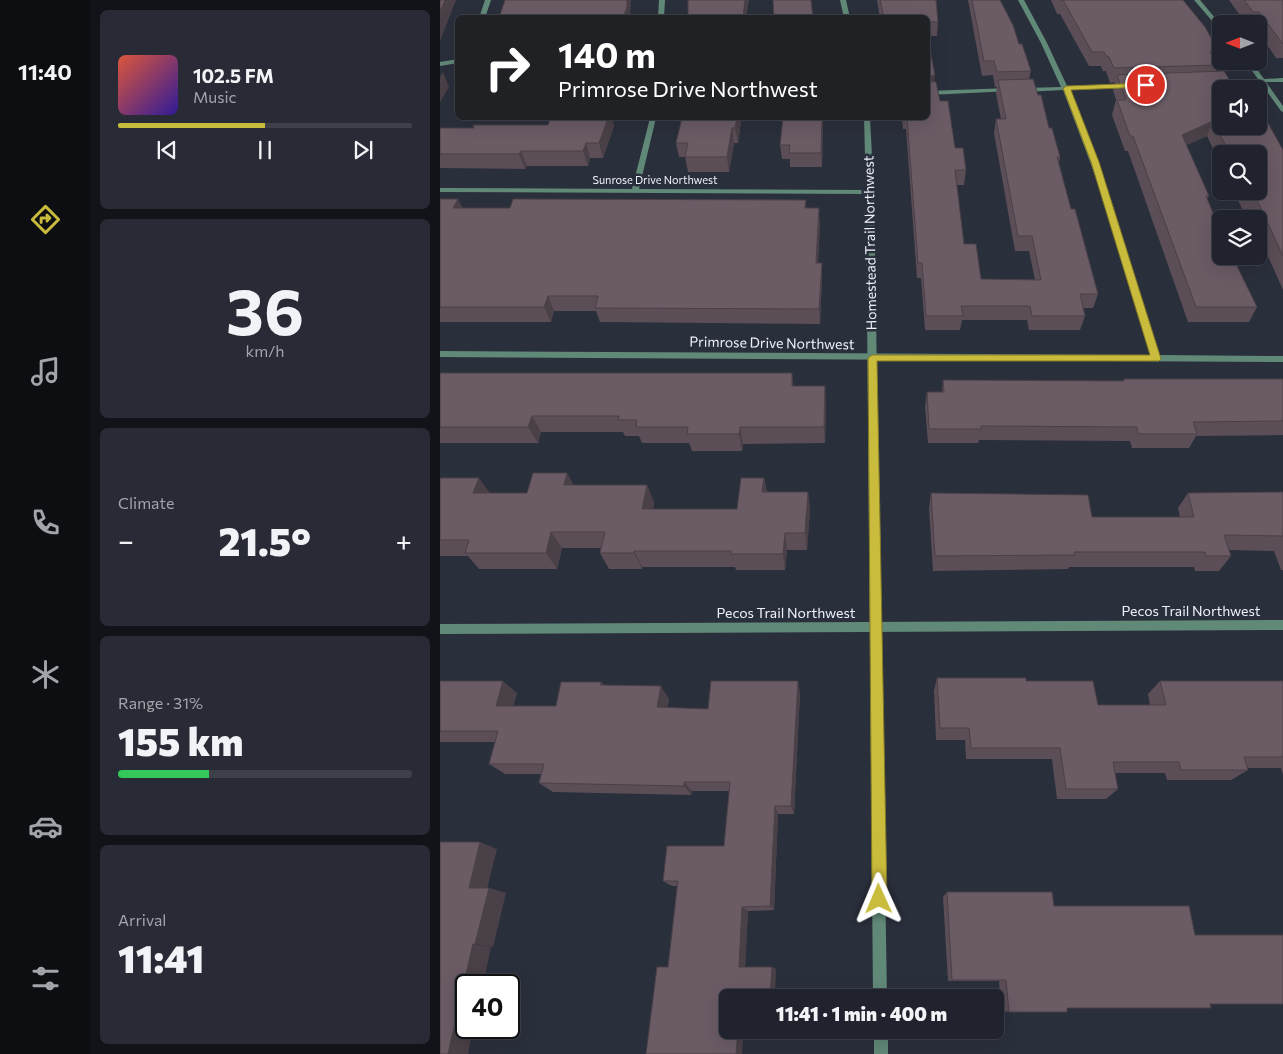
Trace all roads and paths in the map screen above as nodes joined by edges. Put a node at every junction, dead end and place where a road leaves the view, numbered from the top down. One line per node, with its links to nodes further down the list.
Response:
1 (488, 0): 6 (street)
2 (662, 0): 7 (street)
3 (843, 0): 8 (street)
4 (1021, 0): 18 (street)
5 (1198, 0): 9 (street)
6 (483, 15)
7 (662, 15)
8 (846, 15)
9 (1212, 17)
10 (455, 62): 11 (street)
11 (440, 64)
12 (1255, 70): 13 (street)
13 (1263, 80)
14 (1267, 80): 15 (street)
15 (1283, 80)
16 (1136, 86): 18 (street)
17 (1267, 86): 20 (street)
18 (1067, 88): 19 (street); 28 (street)
19 (930, 93)
20 (1283, 110)
21 (653, 120): 24 (street)
22 (867, 120): 25 (street, Homestead Trail Northwest)
23 (440, 190): 24 (street, Sunrose Drive Northwest)
24 (635, 191): 25 (street, Sunrose Drive Northwest)
25 (870, 192): 27 (street, Homestead Trail Northwest)
26 (440, 354): 27 (street, Primrose Drive Northwest)
27 (872, 358): 28 (street, Primrose Drive Northwest); 31 (street, Homestead Trail Northwest)
28 (1156, 359): 29 (street, Primrose Drive Northwest)
29 (1283, 359)
30 (1283, 625): 31 (street, Pecos Trail Northwest)
31 (875, 627): 32 (street, Pecos Trail Northwest); 33 (street, Homestead Trail Northwest)
32 (440, 629)
33 (880, 989)
34 (881, 1039): 35 (street)
35 (881, 1054)

